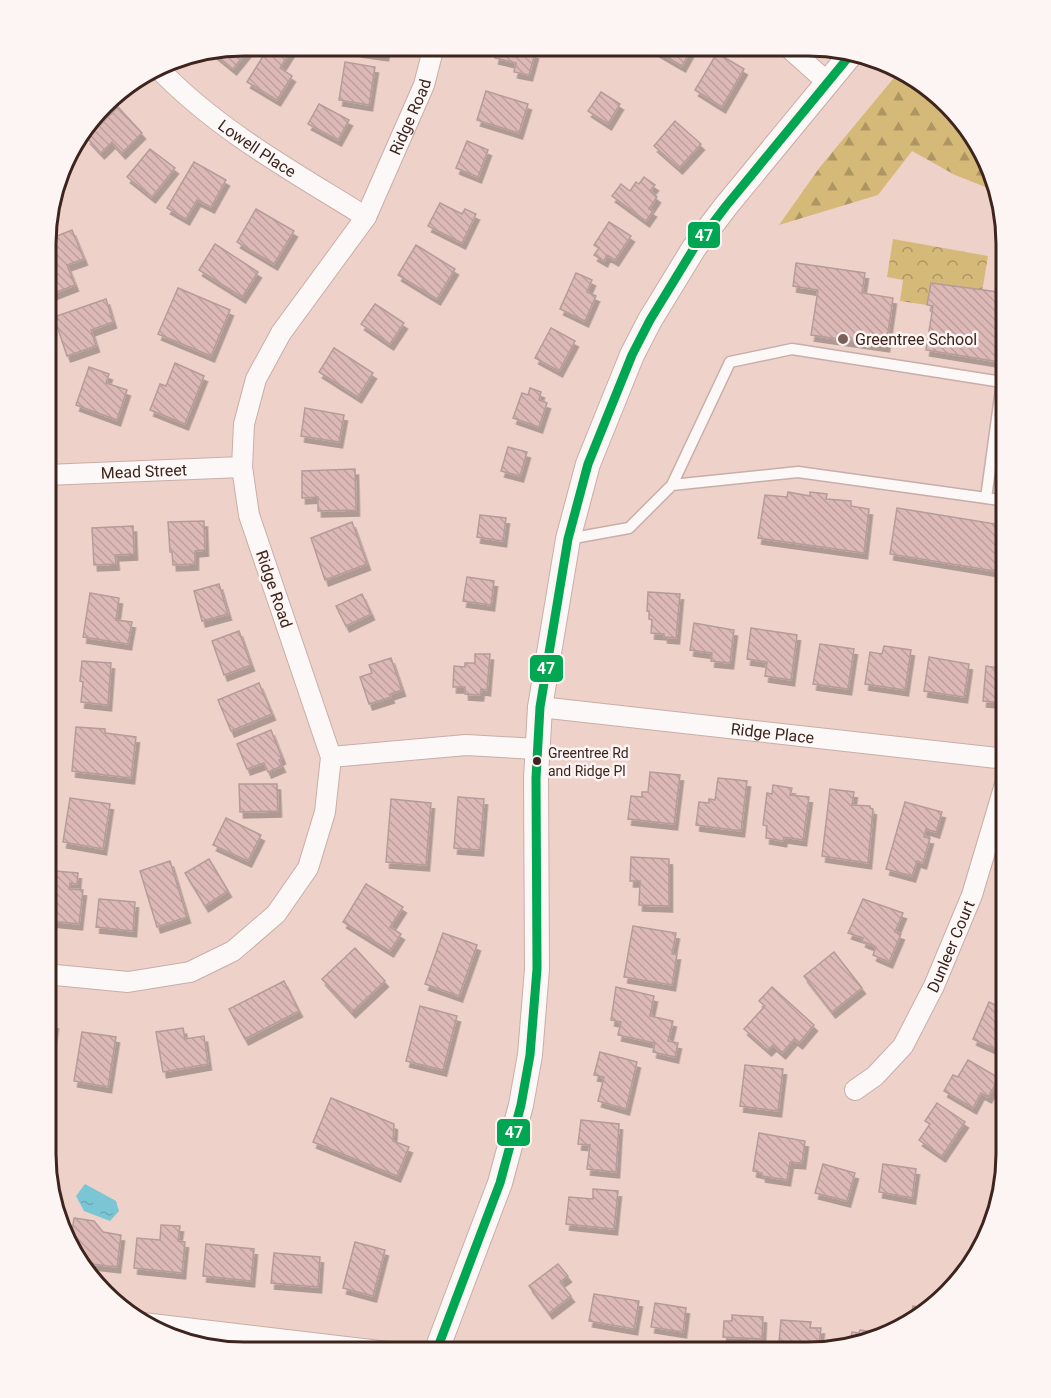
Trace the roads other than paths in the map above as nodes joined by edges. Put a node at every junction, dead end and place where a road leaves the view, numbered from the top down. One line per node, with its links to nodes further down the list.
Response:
1 (432, 56): 6 (street, Ridge Road)
2 (798, 56): 5 (street)
3 (846, 60): 5 (street)
4 (163, 74): 6 (street, Lowell Place)
5 (827, 82): 14 (street)
6 (366, 217): 9 (street, Ridge Road)
7 (996, 381): 11 (lane)
8 (996, 427): 12 (lane)
9 (242, 467): 10 (street, Mead Street); 17 (street, Ridge Road)
10 (55, 475)
11 (672, 485): 12 (lane); 14 (lane)
12 (986, 498): 13 (lane)
13 (996, 499)
14 (568, 539): 15 (street)
15 (540, 707): 16 (street); 18 (street, Ridge Place)
16 (537, 749): 17 (street); 24 (street)
17 (331, 757): 20 (street, Ridge Road)
18 (995, 758)
19 (995, 817): 21 (street, Dunleer Court)
20 (55, 975)
21 (855, 1090)
22 (168, 1326): 23 (street)
23 (304, 1342)
24 (440, 1342)

